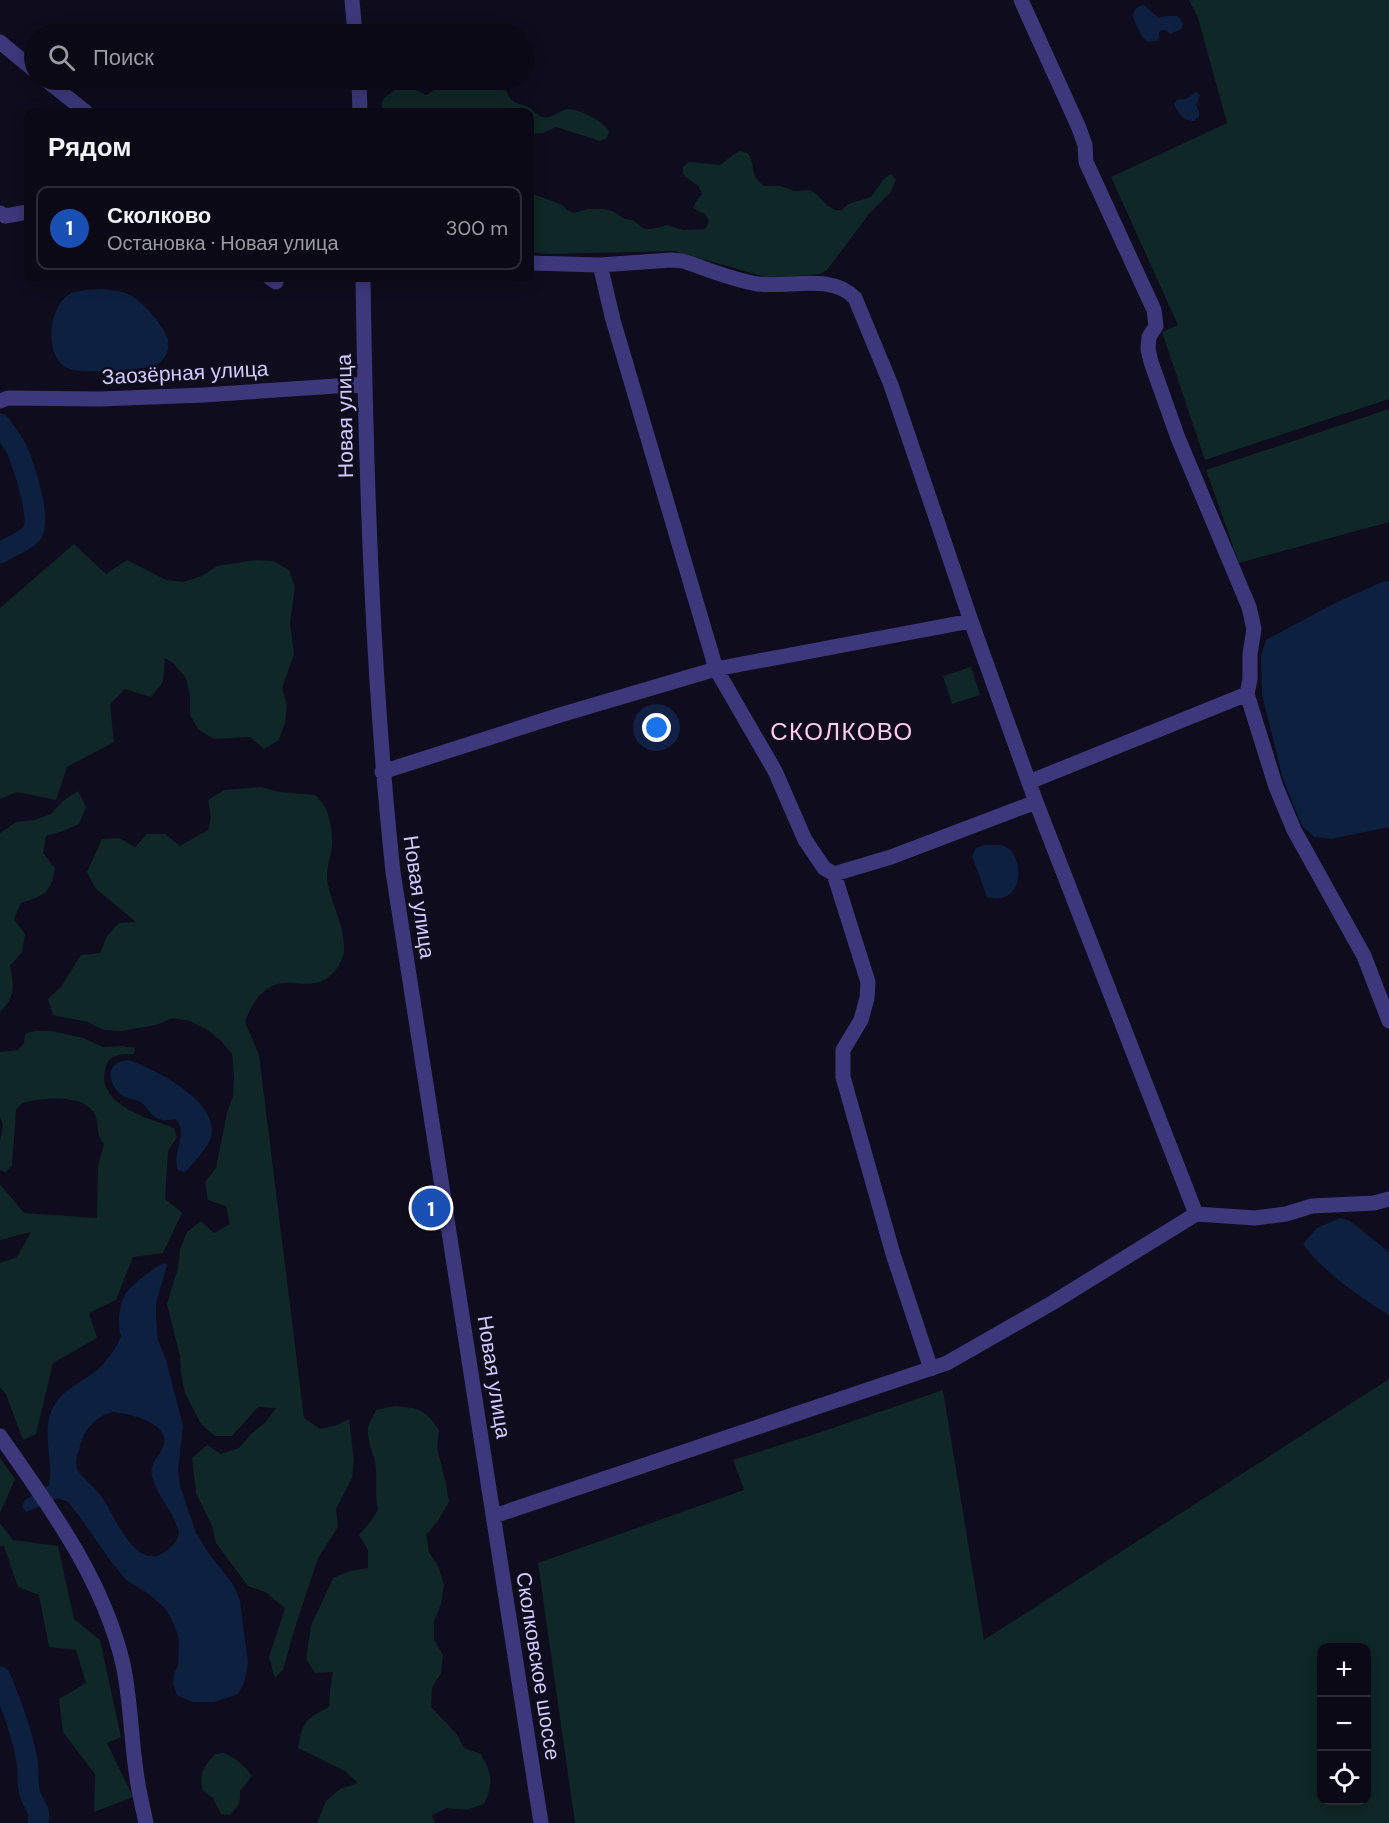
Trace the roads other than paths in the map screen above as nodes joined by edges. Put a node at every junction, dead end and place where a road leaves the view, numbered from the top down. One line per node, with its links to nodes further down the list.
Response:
1 (352, 0): 3 (street)
2 (1021, 0): 19 (street)
3 (354, 24)
4 (0, 42): 5 (street)
5 (24, 62)
6 (58, 90): 8 (street)
7 (359, 90): 9 (street)
8 (81, 108)
9 (360, 108)
10 (0, 213): 11 (street)
11 (24, 213)
12 (534, 263): 13 (street)
13 (600, 265): 17 (street); 18 (street)
14 (363, 282): 15 (street, Новая улица)
15 (365, 384): 16 (street, Заозёрная улица); 20 (street, Новая улица)
16 (4, 399)
17 (971, 621): 18 (street); 21 (street)
18 (716, 669): 20 (street); 23 (street)
19 (1247, 694): 21 (street); 24 (street)
20 (382, 772): 29 (street, Новая улица)
21 (1029, 782): 22 (street)
22 (1036, 802): 23 (street); 26 (street)
23 (834, 874): 27 (street)
24 (1389, 1022)
25 (1389, 1198): 26 (street)
26 (1196, 1214): 27 (street)
27 (931, 1369): 29 (street)
28 (0, 1436): 30 (street)
29 (494, 1516): 31 (street, Сколковское шоссе)
30 (146, 1823)
31 (541, 1823)

